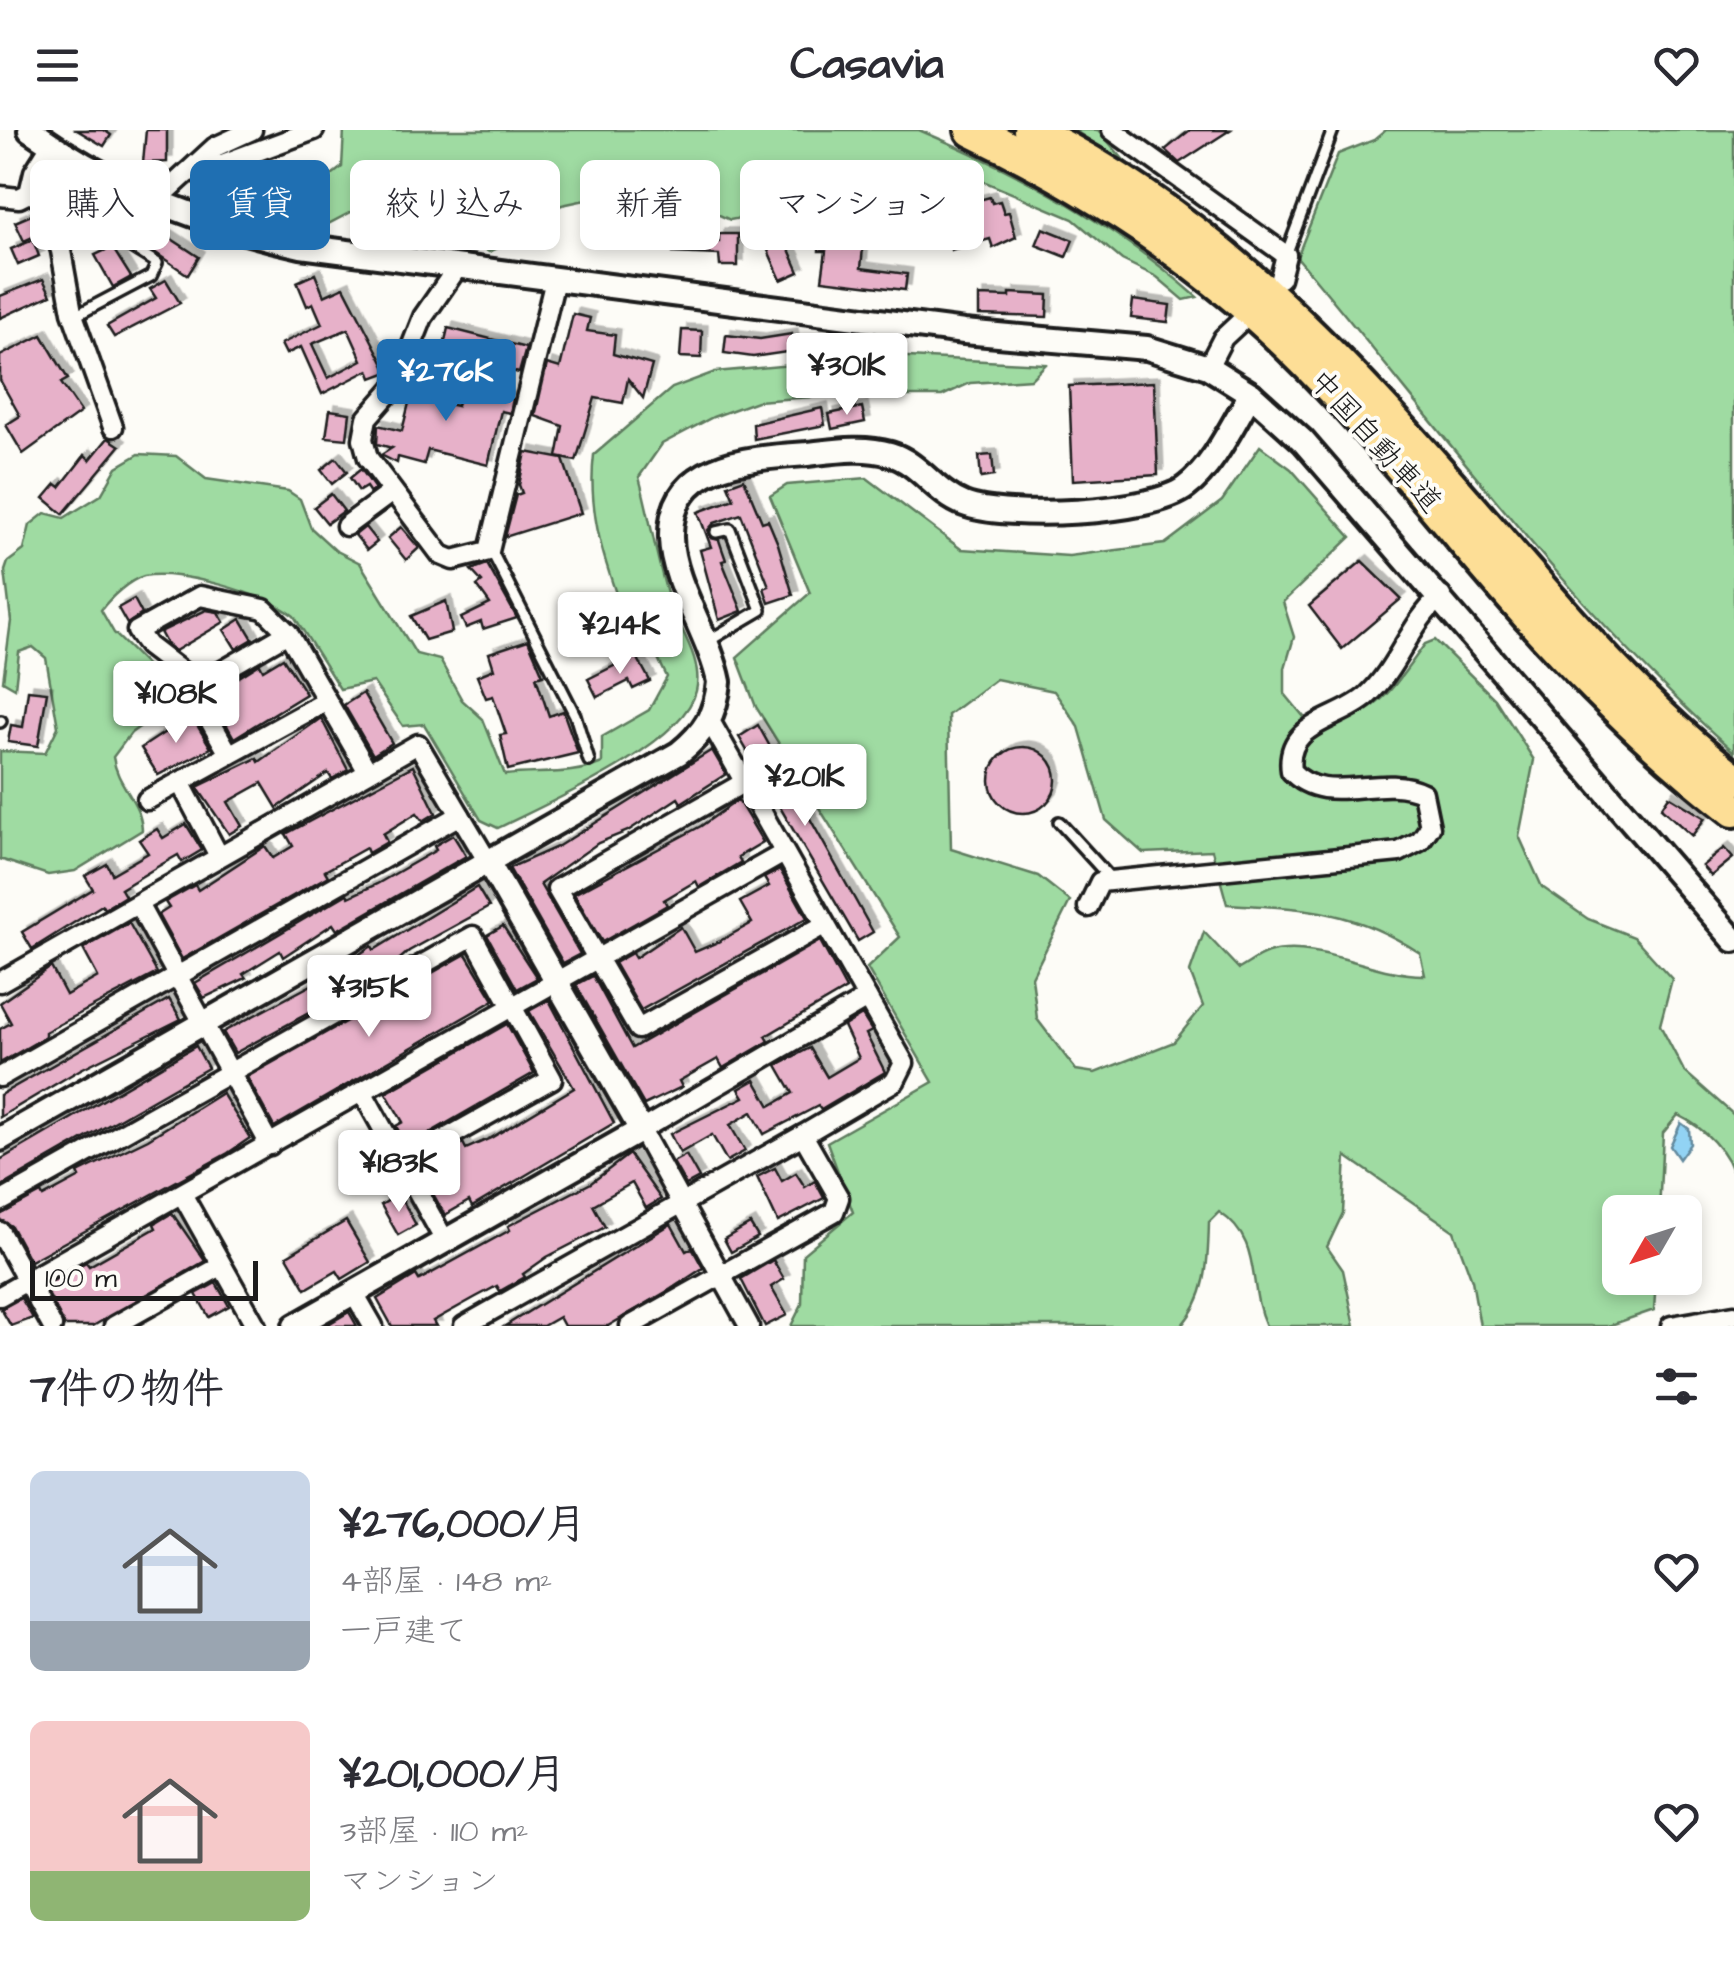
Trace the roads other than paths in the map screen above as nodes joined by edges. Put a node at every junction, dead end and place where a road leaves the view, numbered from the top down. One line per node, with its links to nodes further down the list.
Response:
1 (30, 130): 8 (street)
2 (252, 130): 11 (street)
3 (314, 130): 11 (street)
4 (972, 130): 44 (highway, 中国自動車道)
5 (1030, 130): 40 (highway, 中国自動車道)
6 (1333, 130): 18 (lane)
7 (1125, 133): 18 (street)
8 (51, 145): 9 (street); 10 (street)
9 (42, 160)
10 (79, 160)
11 (188, 172): 12 (street)
12 (170, 189)
13 (0, 196): 14 (street)
14 (30, 197)
15 (170, 206): 19 (street)
16 (62, 250): 22 (street)
17 (136, 250): 22 (lane)
18 (1286, 255): 20 (street)
19 (458, 268): 21 (street); 27 (street)
20 (1280, 278)
21 (555, 280): 24 (street); 30 (street)
22 (73, 317): 26 (street)
23 (1239, 323): 24 (street)
24 (1208, 367): 25 (street)
25 (1251, 394): 31 (street); 33 (street)
26 (113, 428)
27 (392, 492): 28 (street); 30 (street)
28 (346, 526)
29 (716, 532): 33 (lane)
30 (490, 548): 38 (lane)
31 (1441, 596): 50 (street); 54 (street)
32 (288, 633): 34 (street); 34 (street); 35 (street)
33 (707, 642): 36 (street)
34 (193, 688): 37 (street)
35 (325, 702): 37 (street); 39 (street)
36 (710, 721): 42 (street); 49 (street)
37 (229, 754): 41 (street)
38 (589, 761)
39 (368, 772): 45 (street); 48 (street)
40 (1734, 779)
41 (180, 782): 43 (street); 48 (street)
42 (744, 782): 47 (street); 55 (street)
43 (147, 800)
44 (1734, 810)
45 (460, 815): 49 (street); 56 (street)
46 (1059, 822): 50 (lane)
47 (784, 853): 53 (street); 55 (street)
48 (219, 856): 51 (street)
49 (488, 862): 58 (street); 61 (street)
50 (1113, 881): 52 (street)
51 (138, 904): 56 (street); 57 (street)
52 (1088, 907)
53 (824, 924): 55 (street); 59 (street)
54 (1734, 940)
55 (598, 958): 58 (street)
56 (176, 976): 61 (street); 63 (street)
57 (0, 982)
58 (557, 982): 60 (street); 65 (street)
59 (867, 998): 65 (street); 66 (street)
60 (512, 1007): 62 (street); 64 (street); 69 (street)
61 (202, 1024): 62 (street); 67 (street)
62 (230, 1072): 68 (street); 71 (street)
63 (0, 1077)
64 (363, 1092): 68 (street); 69 (street)
65 (641, 1130): 72 (street); 74 (street)
66 (804, 1135): 72 (street); 76 (street)
67 (0, 1139)
68 (270, 1145): 70 (street)
69 (402, 1163): 74 (street)
70 (182, 1194): 75 (street); 77 (street)
71 (0, 1202)
72 (680, 1204): 76 (street); 86 (street)
73 (0, 1232): 77 (street)
74 (445, 1241): 78 (street)
75 (221, 1266): 82 (street); 83 (street)
76 (721, 1274): 87 (street); 88 (street)
77 (27, 1280): 79 (street); 81 (street)
78 (354, 1293): 84 (street); 85 (street)
79 (0, 1296)
80 (1734, 1316): 89 (street)
81 (52, 1326)
82 (114, 1326)
83 (256, 1326)
84 (295, 1326)
85 (374, 1326)
86 (464, 1326)
87 (630, 1326)
88 (749, 1326)
89 (1671, 1326)

